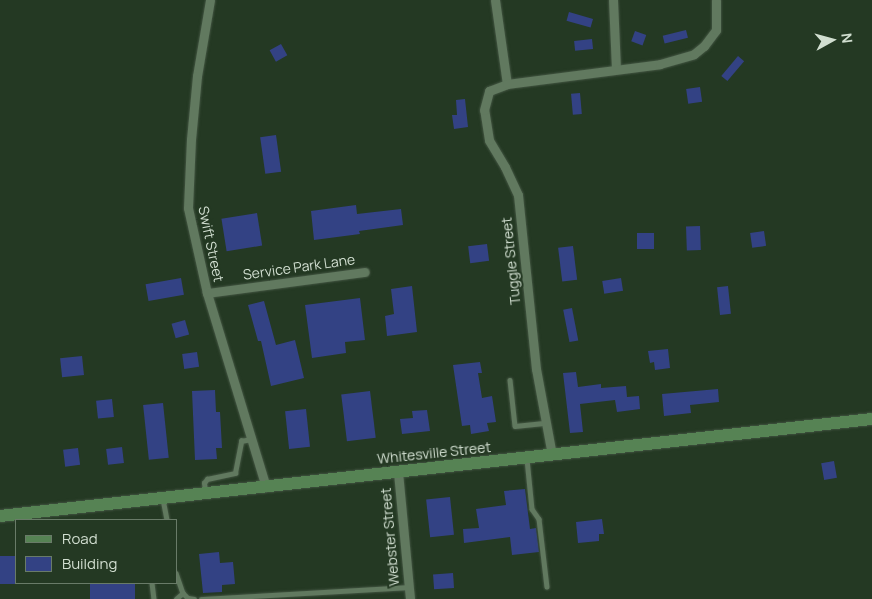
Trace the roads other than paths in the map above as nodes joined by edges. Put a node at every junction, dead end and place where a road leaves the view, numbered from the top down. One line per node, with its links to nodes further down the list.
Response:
1 (210, 0): 8 (street, Swift Street)
2 (496, 0): 6 (street)
3 (612, 0): 5 (street)
4 (716, 0): 5 (street, Tuggle Street)
5 (616, 69): 6 (street, Tuggle Street)
6 (507, 84): 11 (street, Tuggle Street)
7 (365, 272): 8 (street, Service Park Lane)
8 (207, 293): 12 (street, Swift Street)
9 (510, 380): 11 (lane)
10 (872, 419): 13 (main road, Whitesville Street)
11 (546, 423): 13 (street, Tuggle Street)
12 (251, 439): 16 (street, Swift Street); 17 (lane)
13 (552, 455): 14 (main road, Whitesville Street)
14 (527, 458): 15 (main road, Whitesville Street); 24 (lane)
15 (398, 472): 16 (main road, Whitesville Street); 23 (street, Webster Street)
16 (266, 486): 17 (main road, Whitesville Street)
17 (205, 493): 18 (main road, Whitesville Street)
18 (163, 498): 19 (main road, Whitesville Street); 20 (lane)
19 (0, 516)
20 (167, 519)
21 (178, 579): 25 (lane)
22 (152, 584): 26 (lane)
23 (408, 587): 30 (lane); 31 (street, Webster Street)
24 (547, 587)
25 (183, 593): 27 (lane); 28 (lane); 29 (lane)
26 (154, 599)
27 (176, 599)
28 (180, 599)
29 (194, 599)
30 (202, 599)
31 (410, 599)

